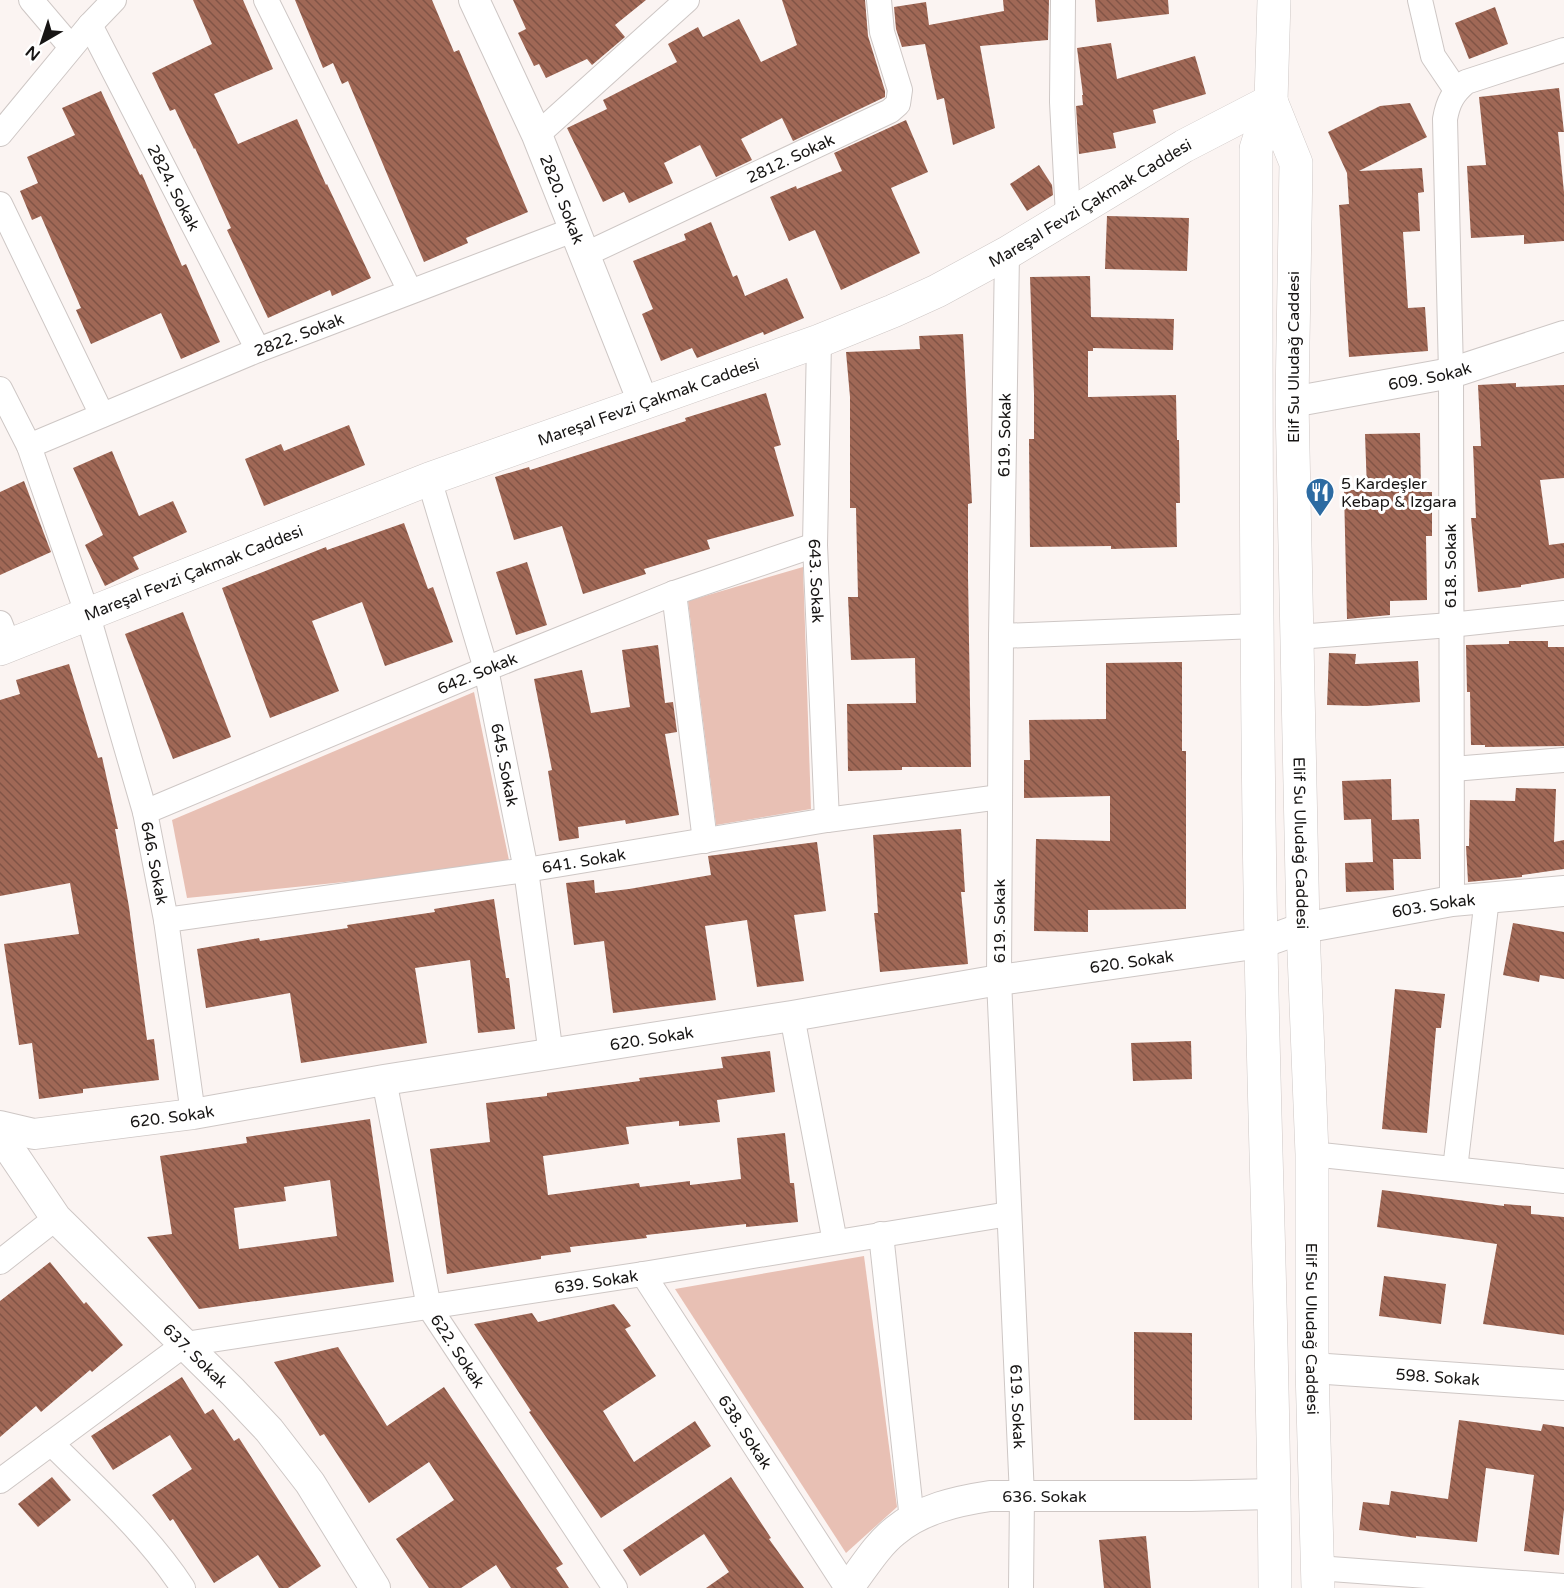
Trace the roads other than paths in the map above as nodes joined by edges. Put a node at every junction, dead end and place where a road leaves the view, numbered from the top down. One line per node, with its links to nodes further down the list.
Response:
1 (31, 0): 11 (street)
2 (114, 0): 10 (street)
3 (266, 0): 21 (street)
4 (474, 0): 16 (street, 2820. Sokak)
5 (687, 0): 16 (street)
6 (879, 0): 19 (street, 2812. Sokak)
7 (1064, 0): 18 (street)
8 (1420, 0): 13 (street)
9 (1278, 4): 14 (main road, Elif Su Uludağ Caddesi)
10 (90, 25): 11 (street); 24 (street, 2824. Sokak)
11 (71, 47): 15 (street)
12 (1564, 50): 13 (street)
13 (1456, 90): 25 (street, 618. Sokak)
14 (1271, 101): 18 (main road, Mareşal Fevzi Çakmak Caddesi); 28 (main road, Elif Su Uludağ Caddesi); 37 (main road, Elif Su Uludağ Caddesi)
15 (0, 134)
16 (537, 135): 19 (street, 2820. Sokak)
17 (0, 204): 29 (street)
18 (1068, 216): 20 (main road, Mareşal Fevzi Çakmak Caddesi)
19 (579, 242): 21 (street, 2822. Sokak); 27 (street, 2820. Sokak)
20 (1007, 253): 23 (main road, Mareşal Fevzi Çakmak Caddesi); 38 (street, 619. Sokak)
21 (410, 291): 24 (street, 2822. Sokak)
22 (1564, 336): 25 (street, 609. Sokak)
23 (819, 341): 27 (main road, Mareşal Fevzi Çakmak Caddesi); 32 (street, 643. Sokak)
24 (258, 350): 29 (street, 2822. Sokak)
25 (1451, 373): 28 (street, 609. Sokak); 36 (street, 618. Sokak)
26 (0, 389): 30 (street, 646. Sokak)
27 (642, 402): 31 (main road, Mareşal Fevzi Çakmak Caddesi)
28 (1292, 402): 39 (main road, Elif Su Uludağ Caddesi)
29 (102, 415): 30 (street, 2822. Sokak)
30 (29, 446): 35 (street, 646. Sokak)
31 (429, 479): 35 (main road, Mareşal Fevzi Çakmak Caddesi); 41 (street, 645. Sokak)
32 (815, 545): 33 (street, 642. Sokak); 46 (street, 643. Sokak)
33 (674, 593): 41 (street, 642. Sokak); 47 (street)
34 (1564, 613): 36 (street)
35 (88, 616): 40 (main road, Mareşal Fevzi Çakmak Caddesi); 45 (street, 646. Sokak)
36 (1450, 625): 39 (street); 43 (street, 618. Sokak)
37 (1257, 626): 38 (street); 54 (main road, Elif Su Uludağ Caddesi)
38 (1001, 636): 44 (street, 619. Sokak)
39 (1298, 637): 53 (main road, Elif Su Uludağ Caddesi)
40 (3, 639)
41 (486, 669): 45 (street, 642. Sokak); 48 (street, 645. Sokak)
42 (1564, 760): 43 (street)
43 (1453, 769): 51 (street, 618. Sokak)
44 (1000, 797): 46 (street, 641. Sokak); 55 (street, 619. Sokak)
45 (145, 812): 52 (street, 646. Sokak)
46 (827, 820): 47 (street, 641. Sokak)
47 (705, 841): 48 (street, 641. Sokak)
48 (526, 870): 52 (street, 641. Sokak); 57 (street, 645. Sokak)
49 (1564, 891): 50 (street, 603. Sokak)
50 (1487, 898): 51 (street, 603. Sokak); 63 (street)
51 (1452, 901): 53 (street, 603. Sokak)
52 (166, 920): 59 (street, 646. Sokak)
53 (1302, 928): 54 (street, 620. Sokak); 62 (main road, Elif Su Uludağ Caddesi)
54 (1261, 944): 55 (street, 620. Sokak); 77 (main road, Elif Su Uludağ Caddesi)
55 (999, 980): 56 (street, 620. Sokak); 65 (street, 619. Sokak)
56 (792, 1016): 57 (street, 620. Sokak); 68 (street)
57 (551, 1055): 58 (street, 620. Sokak)
58 (384, 1080): 59 (street, 620. Sokak); 71 (street, 622. Sokak)
59 (193, 1114): 60 (street, 620. Sokak)
60 (0, 1126)
61 (0, 1135): 66 (street, 637. Sokak)
62 (1312, 1154): 63 (street); 73 (main road, Elif Su Uludağ Caddesi)
63 (1455, 1170): 64 (street)
64 (1564, 1181)
65 (1009, 1214): 67 (street, 639. Sokak); 78 (street, 619. Sokak)
66 (56, 1218): 69 (street); 72 (street, 637. Sokak)
67 (881, 1234): 68 (street, 639. Sokak); 79 (street)
68 (835, 1242): 70 (street, 639. Sokak)
69 (0, 1262)
70 (642, 1274): 71 (street, 639. Sokak); 85 (street, 638. Sokak)
71 (429, 1308): 72 (street, 639. Sokak); 84 (street, 622. Sokak)
72 (185, 1344): 75 (street); 83 (street, 637. Sokak)
73 (1312, 1368): 74 (street, 598. Sokak); 80 (main road, Elif Su Uludağ Caddesi)
74 (1564, 1385)
75 (51, 1443): 76 (street); 82 (street)
76 (0, 1481)
77 (1274, 1494): 78 (street, 636. Sokak); 87 (main road, Elif Su Uludağ Caddesi)
78 (1022, 1496): 79 (street, 636. Sokak); 86 (street, 619. Sokak)
79 (912, 1520): 85 (street, 636. Sokak)
80 (1317, 1578): 81 (street)
81 (1564, 1586)
82 (183, 1588)
83 (375, 1588)
84 (615, 1588)
85 (848, 1588)
86 (1021, 1588)
87 (1275, 1588)

